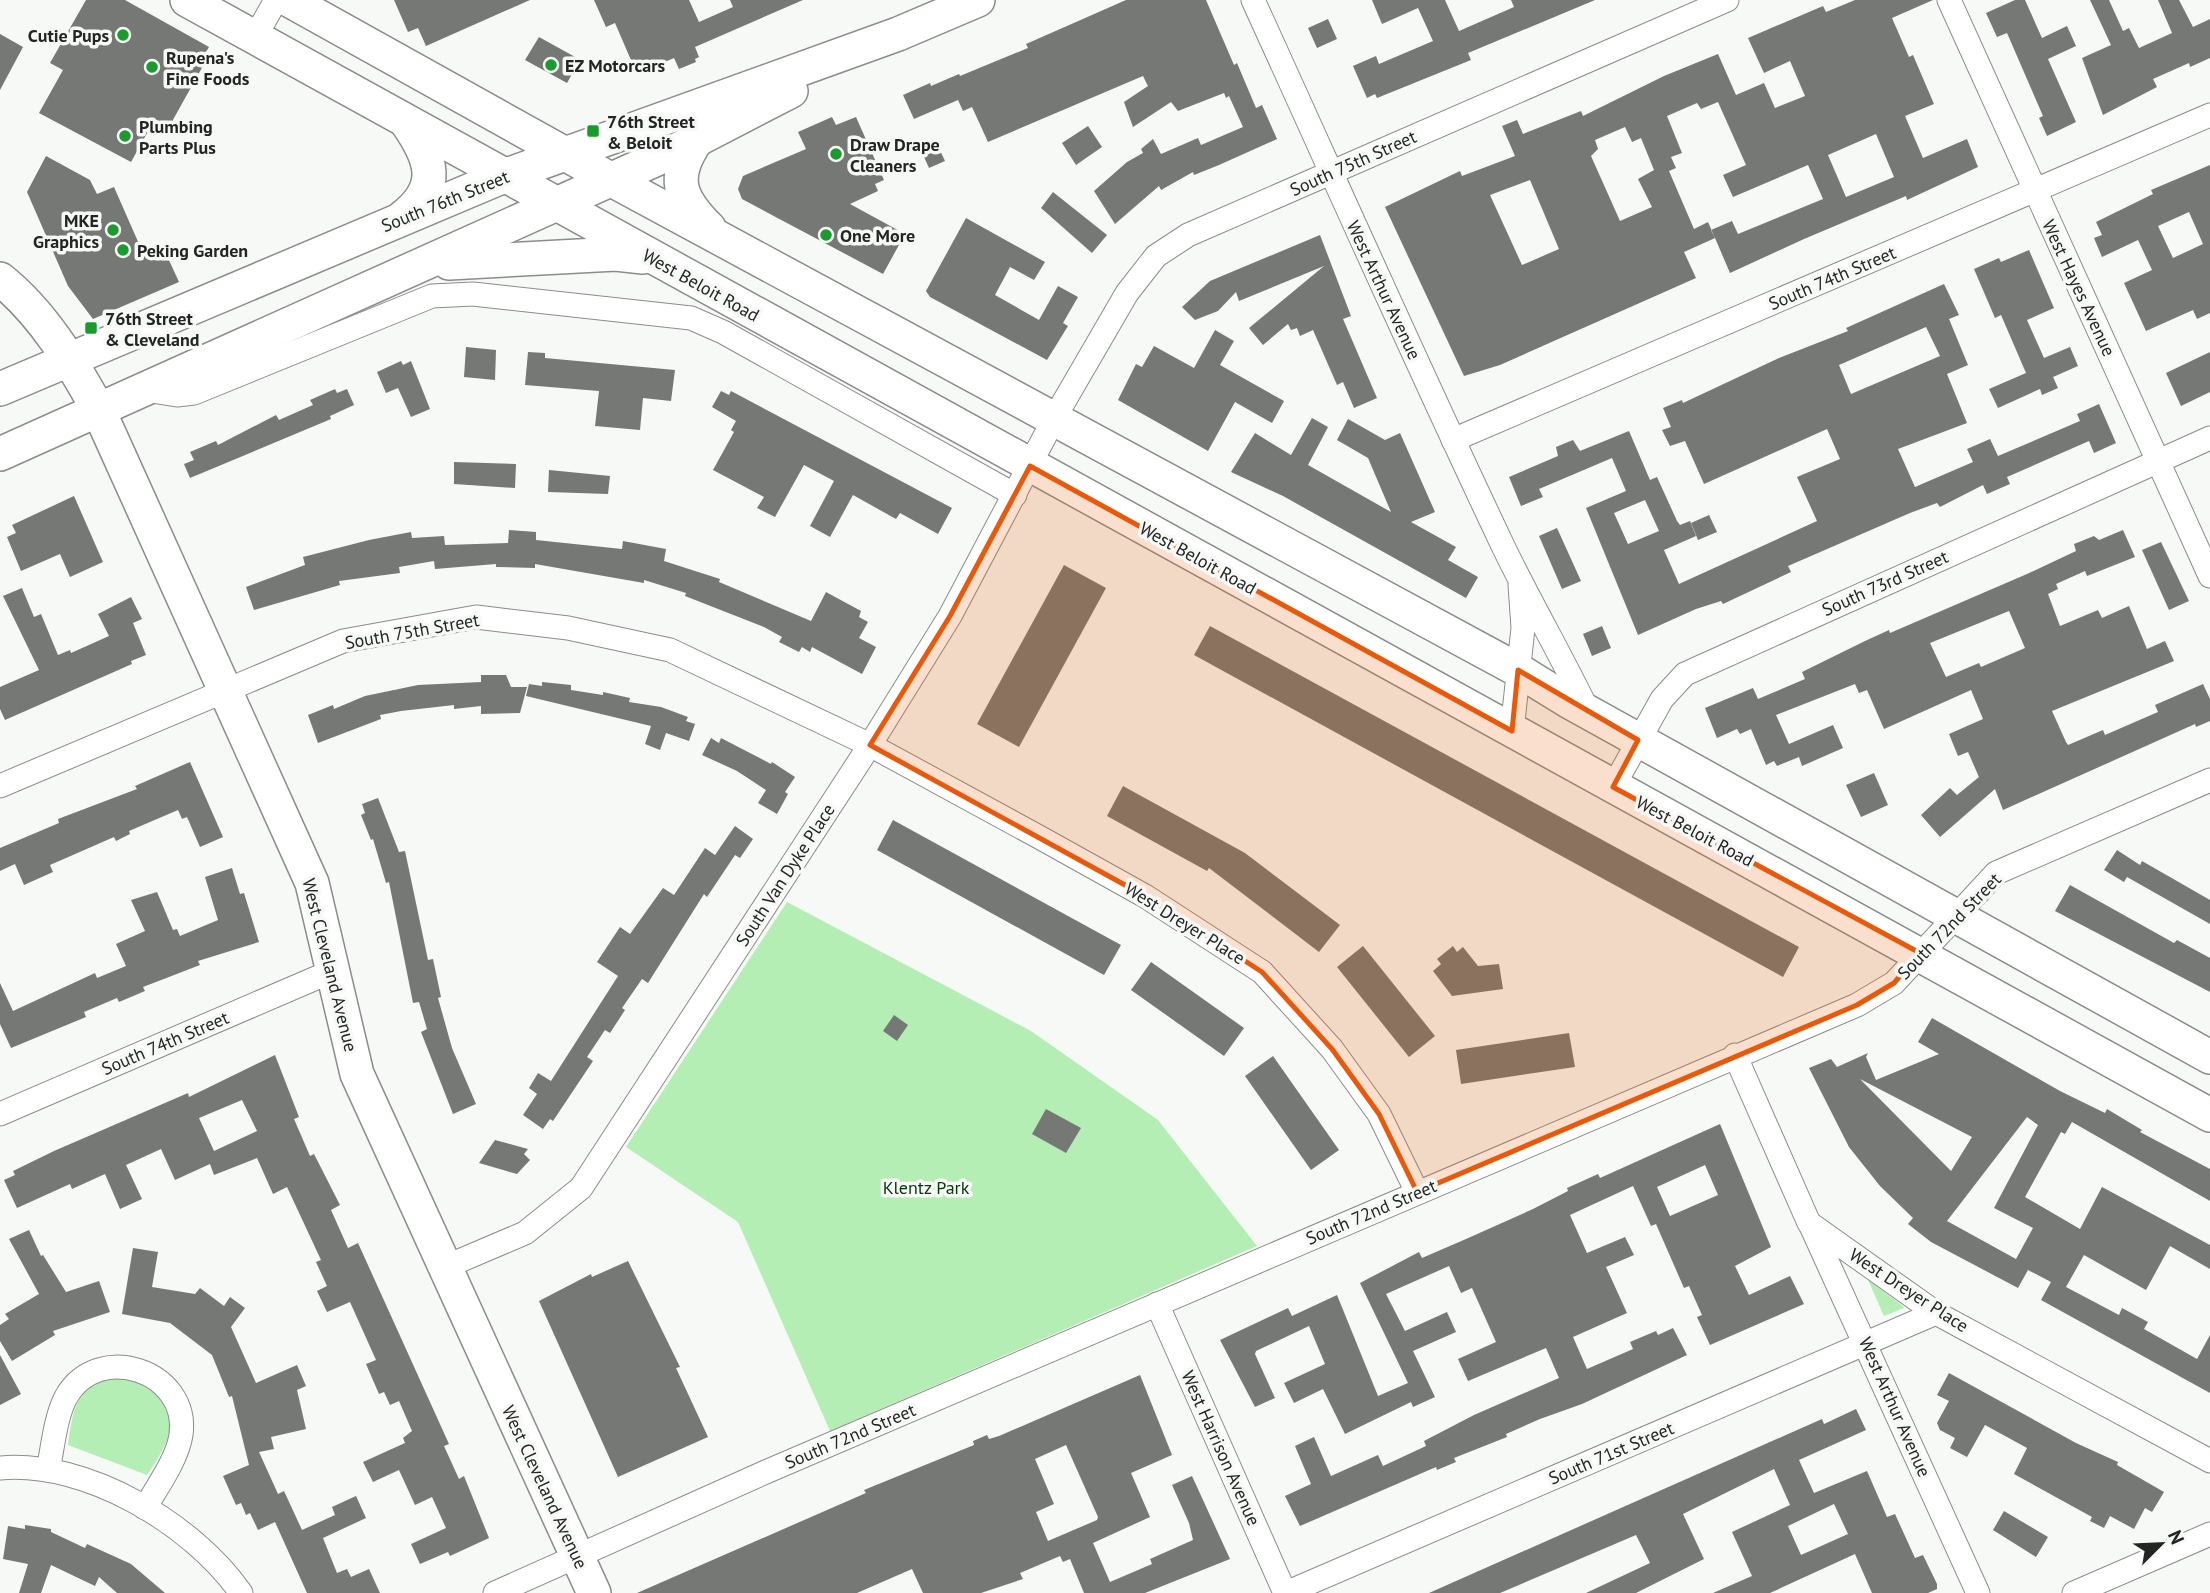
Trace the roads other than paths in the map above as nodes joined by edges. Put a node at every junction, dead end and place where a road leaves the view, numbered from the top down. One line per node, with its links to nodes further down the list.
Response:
1 (187, 0): 9 (main road, West Beloit Road)
2 (276, 0): 9 (street)
3 (289, 0): 13 (main road)
4 (978, 0): 8 (main road, South 76th Street)
5 (1253, 0): 14 (street, West Arthur Avenue)
6 (1727, 0): 14 (street, South 75th Street)
7 (1949, 0): 17 (street, West Hayes Avenue)
8 (898, 34): 12 (main road, South 76th Street); 13 (main road, South 76th Street)
9 (255, 37): 11 (main road, West Beloit Road)
10 (2210, 115): 17 (street, South 74th Street)
11 (407, 123): 15 (main road, West Beloit Road); 19 (main road)
12 (696, 141): 16 (main road, South 76th Street); 20 (main road)
13 (568, 155): 15 (main road, South 76th Street); 16 (main road)
14 (1330, 172): 27 (street, South 75th Street); 29 (street, West Arthur Avenue)
15 (504, 176): 18 (main road, West Beloit Road); 19 (main road, South 76th Street)
16 (612, 180): 18 (main road, South 76th Street); 20 (main road)
17 (2034, 191): 29 (street, South 74th Street); 31 (street, West Hayes Avenue)
18 (556, 205): 21 (main road, West Beloit Road); 23 (main road, South 76th Street)
19 (399, 220): 24 (main road, South 76th Street)
20 (716, 235): 27 (main road)
21 (656, 260): 23 (main road); 32 (main road, West Beloit Road)
22 (0, 279): 24 (main road, West Cleveland Avenue)
23 (415, 284): 26 (main road, South 76th Street); 33 (street, West Beloit Road)
24 (70, 359): 25 (main road, South 76th Street); 26 (main road, West Cleveland Avenue)
25 (0, 389)
26 (99, 411): 30 (main road, South 76th Street); 37 (main road, West Cleveland Avenue)
27 (1055, 417): 32 (street, South Van Dyke Place); 36 (main road)
28 (2210, 438): 31 (street, South 73rd Street)
29 (1453, 440): 35 (street, West Arthur Avenue)
30 (0, 454)
31 (2158, 461): 34 (street, West Hayes Avenue); 40 (street, South 73rd Street)
32 (1030, 466): 33 (street, South Van Dyke Place); 39 (main road, West Beloit Road)
33 (1015, 495): 41 (street, South Van Dyke Place)
34 (2210, 576)
35 (1519, 578): 36 (street, West Arthur Avenue); 38 (street, West Arthur Avenue)
36 (1518, 670): 38 (main road); 39 (street, West Arthur Avenue)
37 (224, 691): 41 (street, South 75th Street); 43 (street, South 75th Street); 47 (main road, West Cleveland Avenue)
38 (1588, 711): 40 (main road)
39 (1512, 731): 44 (main road, West Beloit Road)
40 (1638, 740): 44 (street, South 73rd Street); 45 (main road)
41 (870, 745): 52 (street, West Dreyer Place); 54 (street, South Van Dyke Place)
42 (2210, 780): 45 (street, South 72nd Street)
43 (0, 786)
44 (1612, 787): 46 (main road, West Beloit Road)
45 (1955, 917): 46 (street, South 72nd Street); 49 (main road)
46 (1920, 953): 48 (street, South 72nd Street); 51 (main road, West Beloit Road)
47 (330, 972): 50 (street, South 74th Street); 54 (main road, West Cleveland Avenue)
48 (1735, 1055): 52 (street, South 72nd Street); 53 (street)
49 (2210, 1057)
50 (0, 1114)
51 (2210, 1115)
52 (1417, 1192): 55 (street, South 72nd Street)
53 (1809, 1223): 56 (street, West Dreyer Place); 57 (street, West Arthur Avenue)
54 (445, 1268): 63 (main road, West Cleveland Avenue)
55 (1157, 1304): 63 (street, South 72nd Street); 67 (street, West Harrison Avenue)
56 (1936, 1312): 57 (street, South 71st Street); 58 (street, West Dreyer Place)
57 (1867, 1343): 67 (street, South 71st Street); 68 (street, West Arthur Avenue)
58 (2210, 1461)
59 (0, 1468): 60 (street)
60 (48, 1470): 61 (street); 61 (street)
61 (145, 1508): 64 (street)
62 (2210, 1534): 69 (street)
63 (578, 1558): 65 (street, South 72nd Street); 66 (main road, West Cleveland Avenue)
64 (241, 1593)
65 (495, 1593)
66 (594, 1593)
67 (1286, 1593)
68 (1978, 1593)
69 (2074, 1593)

